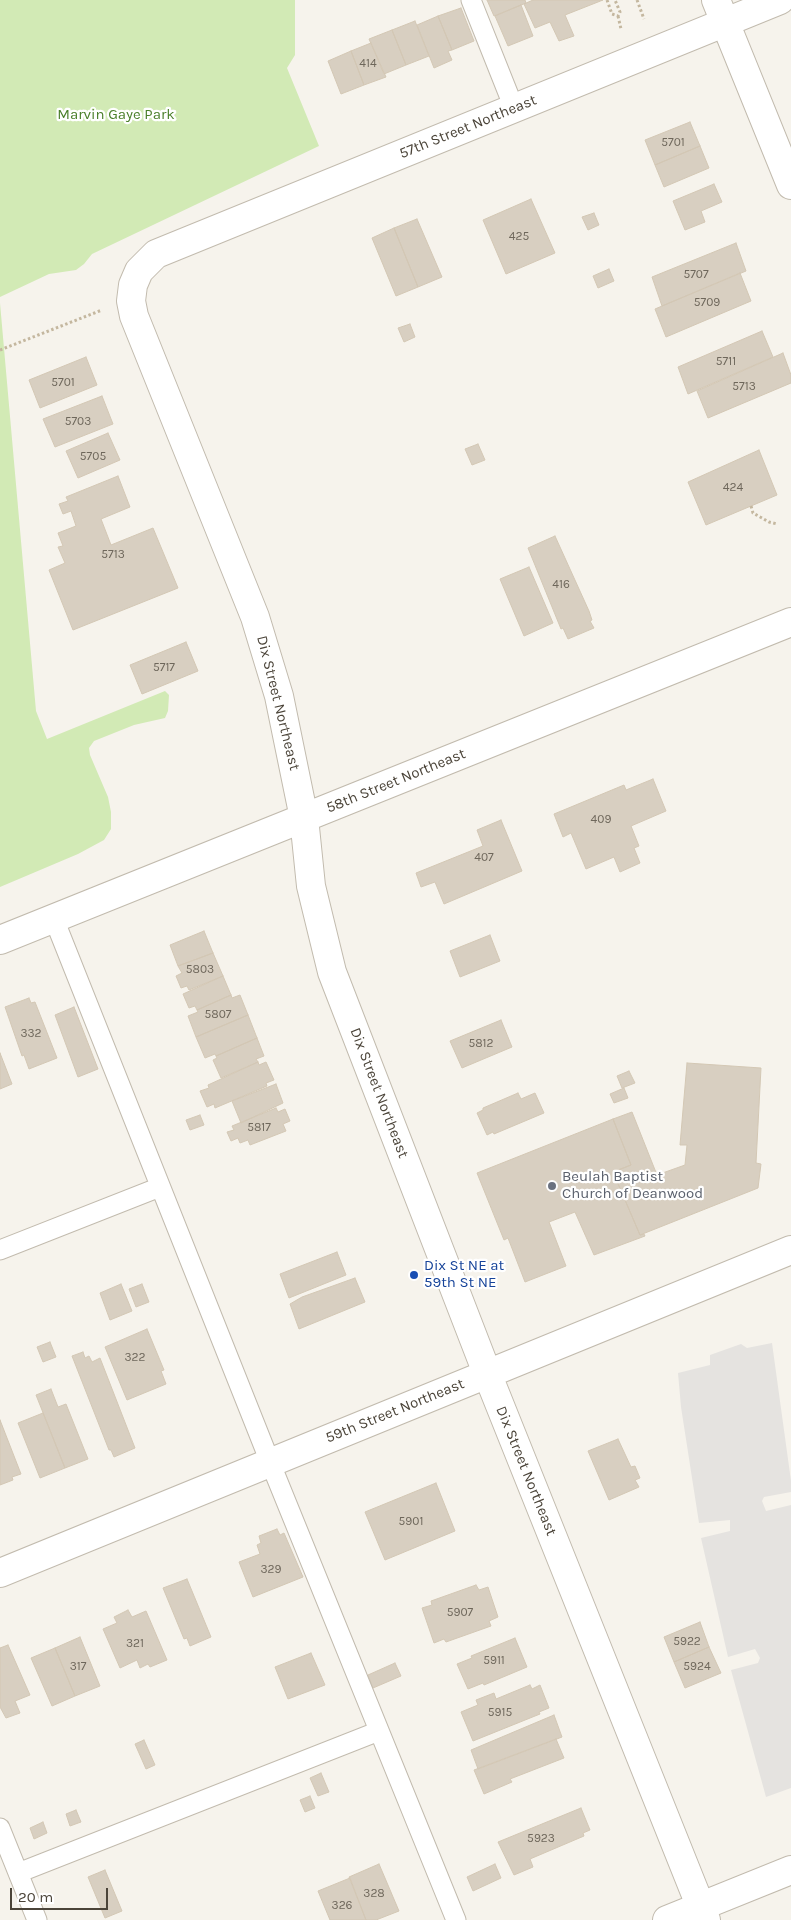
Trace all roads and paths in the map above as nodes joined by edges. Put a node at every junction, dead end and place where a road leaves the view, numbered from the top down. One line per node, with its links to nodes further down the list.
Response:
1 (470, 0): 10 (lane)
2 (606, 0): 7 (path)
3 (615, 0): 7 (path)
4 (637, 0): 8 (path)
5 (780, 0): 6 (street, 57th Street Northeast)
6 (721, 11): 10 (street, 57th Street Northeast); 11 (street)
7 (618, 16): 9 (path)
8 (644, 19)
9 (621, 29)
10 (514, 108): 12 (street, 57th Street Northeast)
11 (791, 184)
12 (156, 254): 13 (street, Dix Street Northeast)
13 (131, 301): 14 (path); 18 (street, Dix Street Northeast)
14 (0, 350)
15 (751, 506): 16 (path)
16 (776, 524)
17 (791, 622): 18 (street, 58th Street Northeast)
18 (304, 818): 19 (street, 58th Street Northeast); 24 (street, Dix Street Northeast)
19 (54, 919): 20 (street, 58th Street Northeast); 21 (lane)
20 (0, 940)
21 (160, 1187): 22 (lane); 25 (lane)
22 (0, 1250)
23 (791, 1250): 24 (street, 59th Street Northeast)
24 (487, 1373): 25 (street, 59th Street Northeast); 31 (street, Dix Street Northeast)
25 (270, 1462): 26 (street, 59th Street Northeast); 27 (lane)
26 (0, 1573)
27 (379, 1731): 30 (lane); 33 (lane)
28 (0, 1828): 30 (lane)
29 (791, 1870): 31 (street)
30 (18, 1873): 32 (lane)
31 (703, 1913): 34 (street)
32 (37, 1920)
33 (456, 1920)
34 (667, 1920)

